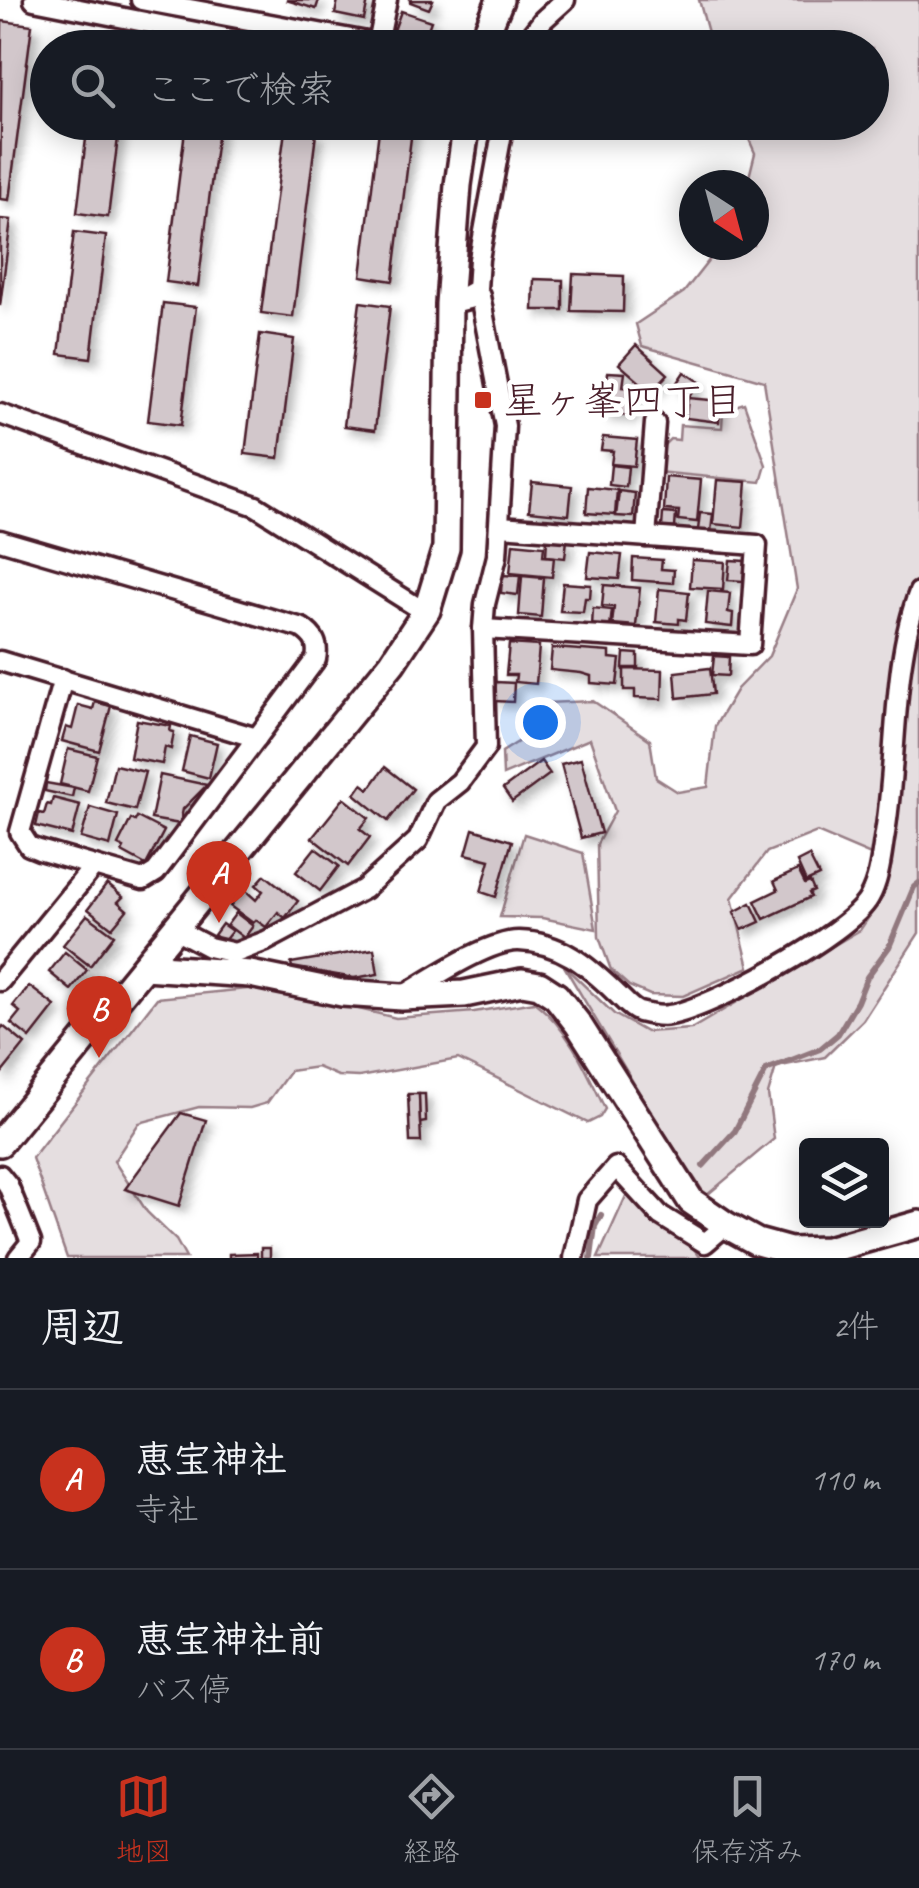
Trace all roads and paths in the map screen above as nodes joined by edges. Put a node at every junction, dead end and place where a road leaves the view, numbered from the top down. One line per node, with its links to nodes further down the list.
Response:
1 (34, 0): 8 (street)
2 (141, 0): 7 (street)
3 (258, 0): 7 (street)
4 (387, 0): 10 (street)
5 (500, 0): 11 (street)
6 (565, 0): 12 (street)
7 (250, 20): 9 (street)
8 (185, 30)
9 (303, 30)
10 (381, 30)
11 (488, 30)
12 (534, 30)
13 (464, 140): 15 (street)
14 (501, 140): 15 (street)
15 (449, 304): 18 (street); 22 (street)
16 (0, 414): 22 (street)
17 (655, 424): 19 (street)
18 (500, 526): 19 (street); 23 (street)
19 (646, 537): 23 (street)
20 (0, 540): 26 (street)
21 (919, 592): 31 (street)
22 (425, 612): 28 (street)
23 (483, 629): 28 (street)
24 (0, 661): 25 (street)
25 (62, 680): 26 (street); 27 (street)
26 (256, 738): 27 (street)
27 (94, 866): 30 (street)
28 (175, 929): 29 (street)
29 (144, 967): 31 (street); 32 (street)
30 (0, 981)
31 (402, 996): 35 (street)
32 (0, 1143)
33 (0, 1175): 36 (street)
34 (919, 1224): 35 (street)
35 (726, 1226): 37 (street)
36 (18, 1258)
37 (574, 1258)

